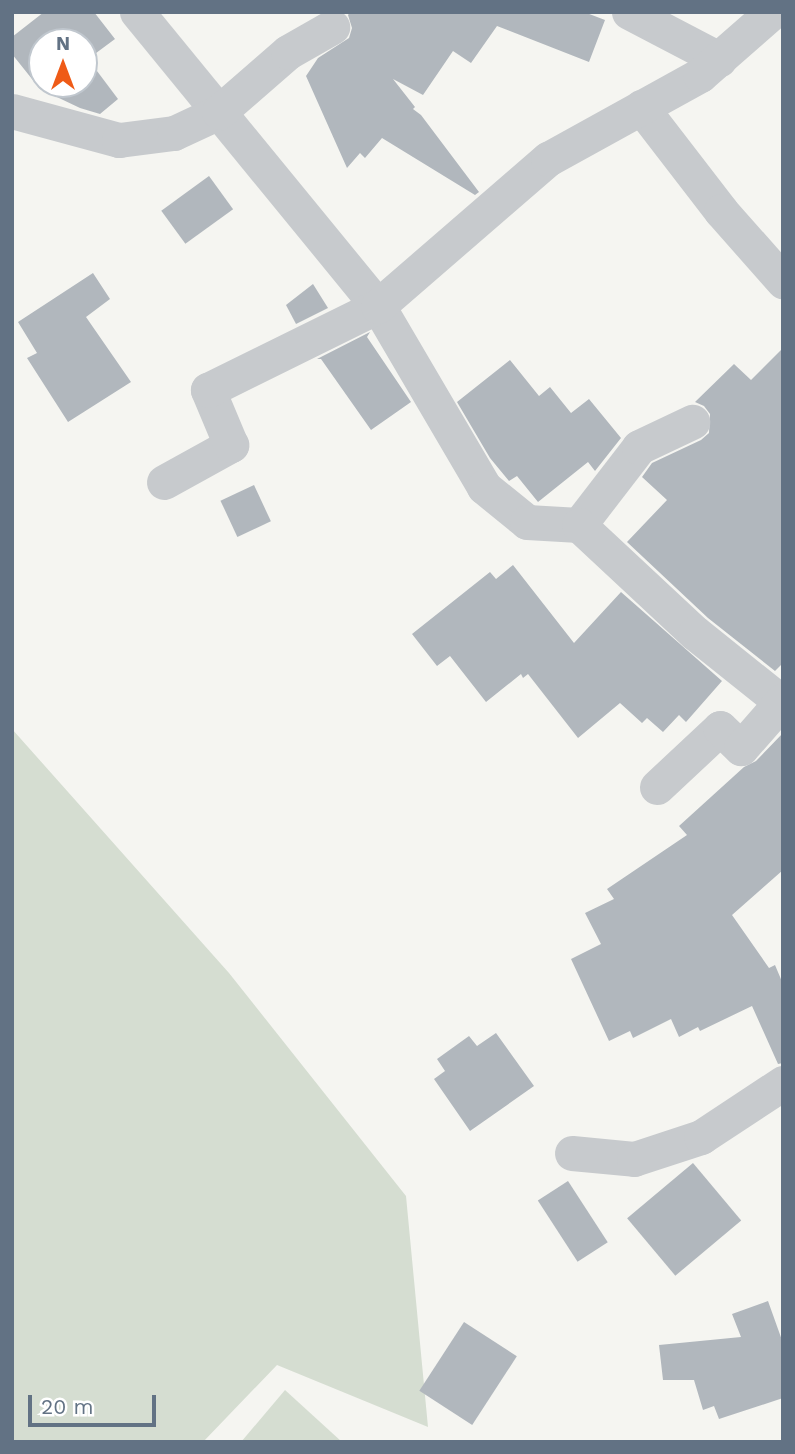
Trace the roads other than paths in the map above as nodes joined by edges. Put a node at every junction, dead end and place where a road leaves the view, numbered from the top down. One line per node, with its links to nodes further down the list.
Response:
1 (137, 12): 8 (street)
2 (629, 12): 5 (street)
3 (772, 12): 5 (street)
4 (332, 27): 8 (street)
5 (719, 59): 6 (street)
6 (641, 107): 9 (street); 10 (street)
7 (12, 111): 8 (street)
8 (219, 111): 10 (street)
9 (783, 281)
10 (378, 306): 12 (street); 13 (street)
11 (691, 422): 13 (street)
12 (164, 482)
13 (579, 525): 14 (street)
14 (782, 701): 15 (street)
15 (657, 787)
16 (783, 1083): 17 (street)
17 (572, 1153)

